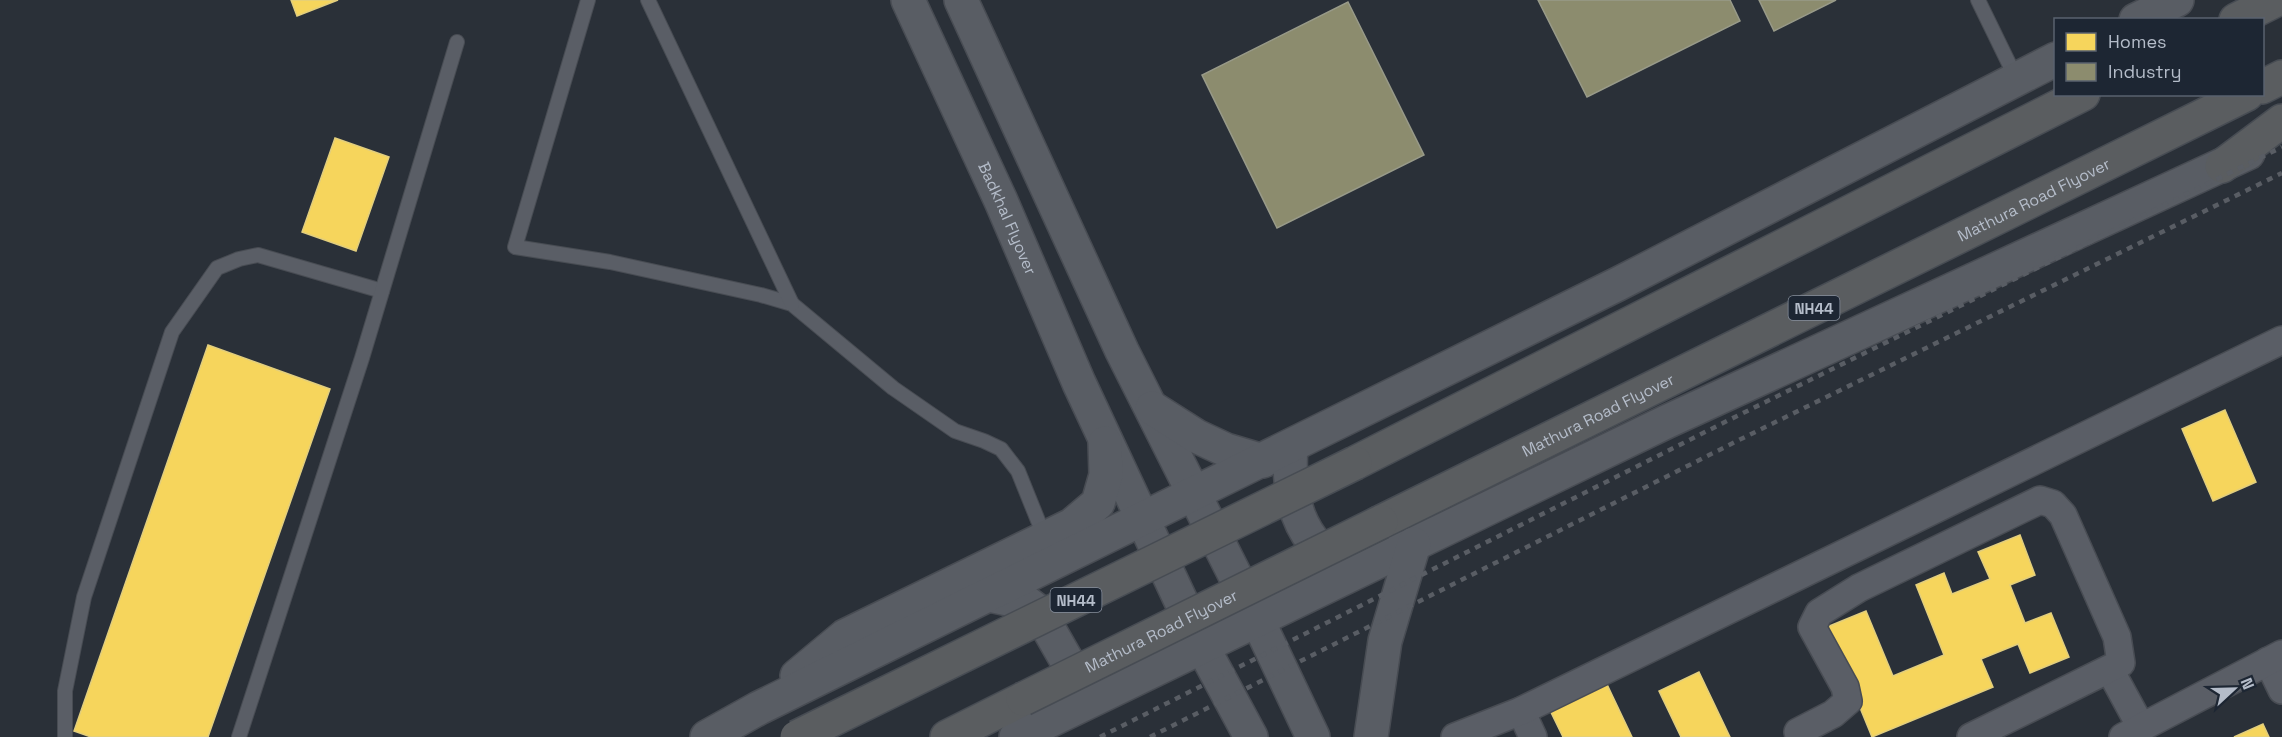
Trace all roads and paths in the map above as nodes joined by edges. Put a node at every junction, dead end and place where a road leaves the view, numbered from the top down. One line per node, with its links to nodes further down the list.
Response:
1 (588, 0): 21 (lane)
2 (648, 0): 21 (lane)
3 (908, 0): 24 (main road, Badkhal Flyover)
4 (961, 0): 23 (main road)
5 (1978, 0): 13 (lane)
6 (2177, 0): 8 (main road)
7 (2276, 0): 9 (highway)
8 (2140, 18)
9 (2240, 18)
10 (457, 42): 20 (lane)
11 (2054, 59): 13 (main road)
12 (2282, 77): 14 (highway)
13 (2016, 78): 25 (main road)
14 (2264, 86)
15 (2079, 96): 47 (highway, NH44, bridge)
16 (2243, 96): 48 (highway, Mathura Road Flyover / NH44, bridge)
17 (2282, 122): 19 (highway)
18 (2282, 136): 19 (main road)
19 (2222, 166): 31 (main road)
20 (382, 291): 44 (lane); 45 (lane)
21 (792, 304): 30 (lane)
22 (2282, 340): 29 (street)
23 (1151, 407): 26 (main road); 27 (main road)
24 (1104, 438): 28 (main road, Badkhal Flyover); 30 (main road)
25 (1291, 446): 26 (main road); 33 (main road)
26 (1263, 461): 27 (main road)
27 (1194, 495): 28 (main road); 35 (main road)
28 (1143, 519): 34 (main road); 36 (main road, Badkhal Flyover)
29 (1889, 531): 32 (street); 41 (street)
30 (1046, 538): 40 (main road)
31 (1414, 544): 33 (main road); 52 (main road)
32 (1905, 565): 38 (street); 55 (street)
33 (1355, 573): 35 (main road)
34 (989, 595): 40 (main road); 42 (main road)
35 (1258, 621): 36 (main road); 51 (main road)
36 (1202, 646): 42 (main road); 50 (main road, Badkhal Flyover)
37 (2275, 658): 39 (street); 43 (street)
38 (2110, 670): 43 (street); 56 (street)
39 (2282, 690)
40 (759, 708): 46 (main road)
41 (1521, 711): 53 (street); 54 (street)
42 (1062, 714): 49 (main road)
43 (2132, 732)
44 (65, 737)
45 (239, 737)
46 (707, 737)
47 (797, 737)
48 (947, 737)
49 (1016, 737)
50 (1251, 737)
51 (1312, 737)
52 (1371, 737)
53 (1455, 737)
54 (1533, 737)
55 (1800, 737)
56 (1971, 737)

